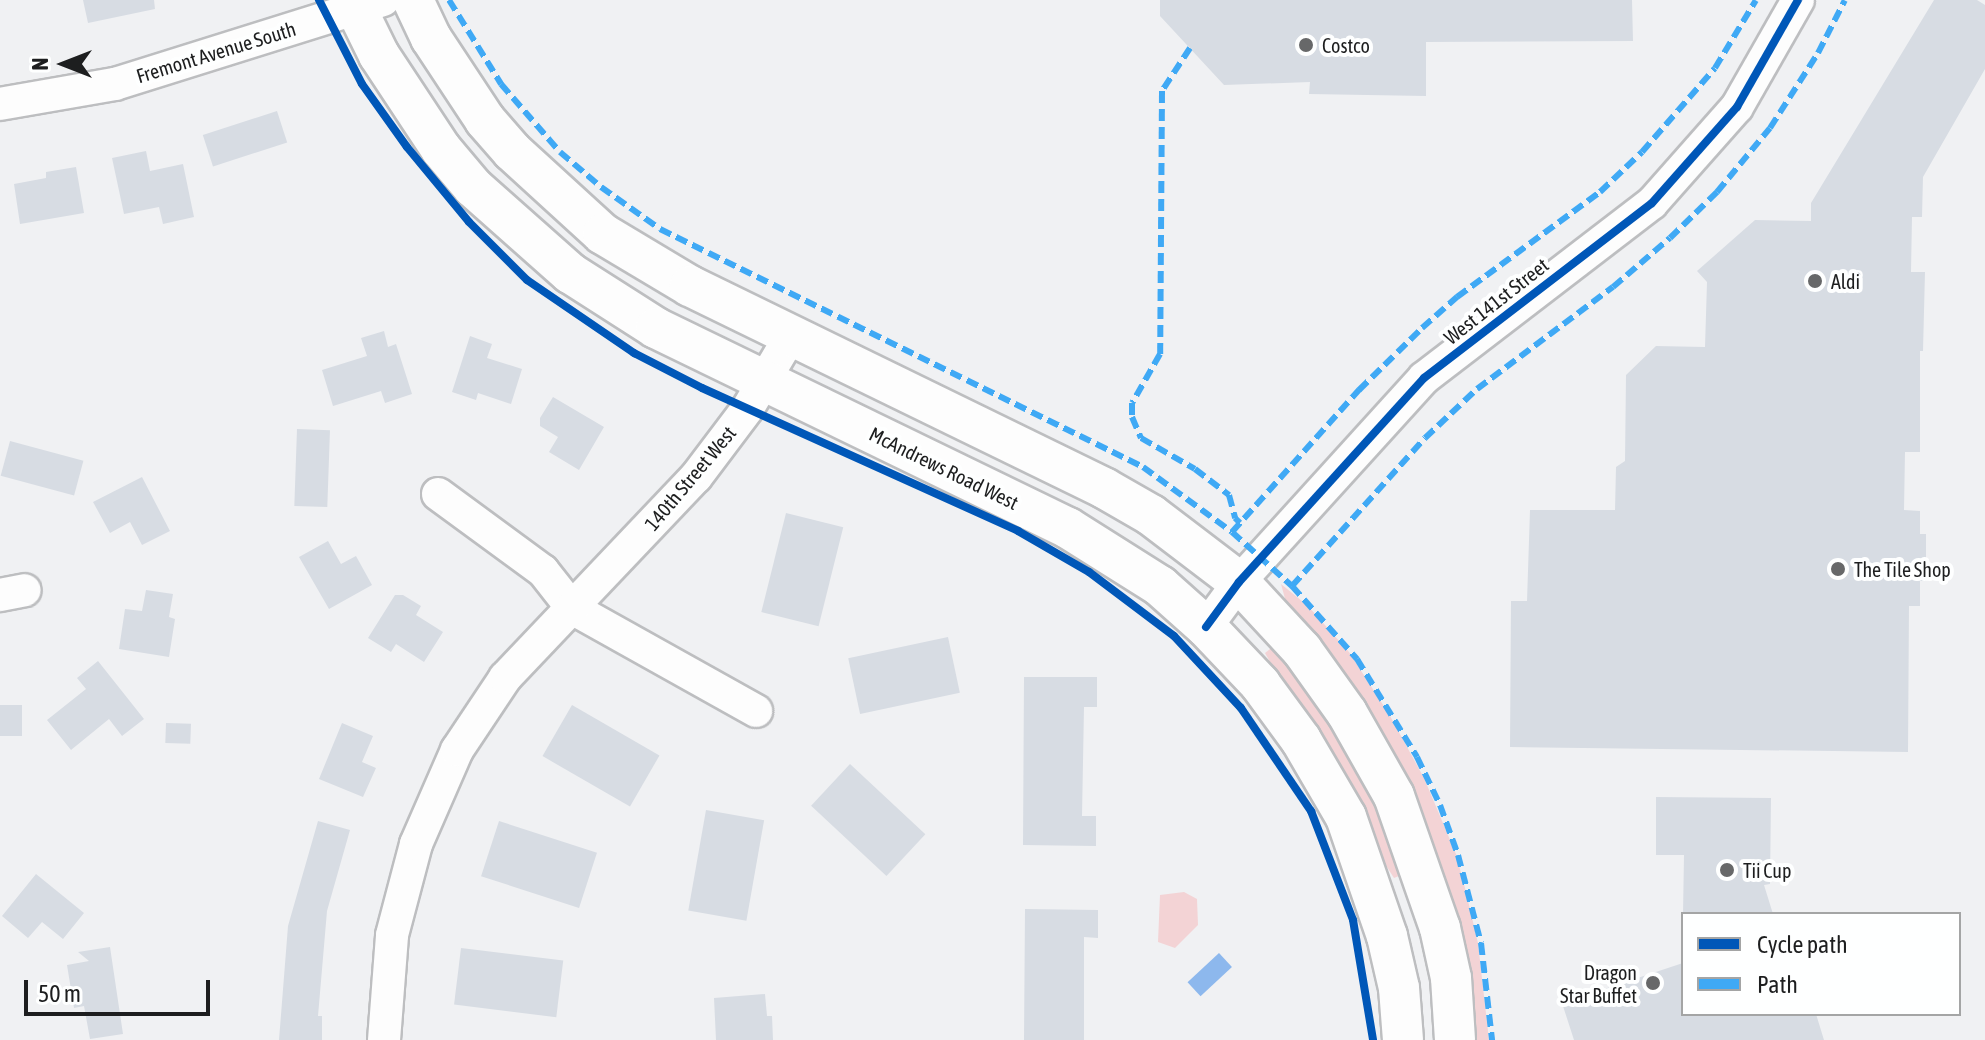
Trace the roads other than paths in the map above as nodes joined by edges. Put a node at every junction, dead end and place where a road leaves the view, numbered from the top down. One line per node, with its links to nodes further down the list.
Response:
1 (413, 0): 5 (main road)
2 (1798, 0): 8 (street, West 141st Street)
3 (364, 3): 4 (street, Fremont Avenue South); 6 (main road, McAndrews Road West)
4 (0, 104)
5 (791, 335): 6 (street, 140th Street West); 8 (main road)
6 (764, 382): 9 (street, 140th Street West); 10 (main road, McAndrews Road West)
7 (438, 494): 9 (street)
8 (1239, 582): 10 (street, West 141st Street); 14 (main road)
9 (572, 608): 11 (street); 12 (street, 140th Street West)
10 (1206, 627): 13 (main road, McAndrews Road West)
11 (756, 711)
12 (384, 1040)
13 (1403, 1040)
14 (1455, 1040)

